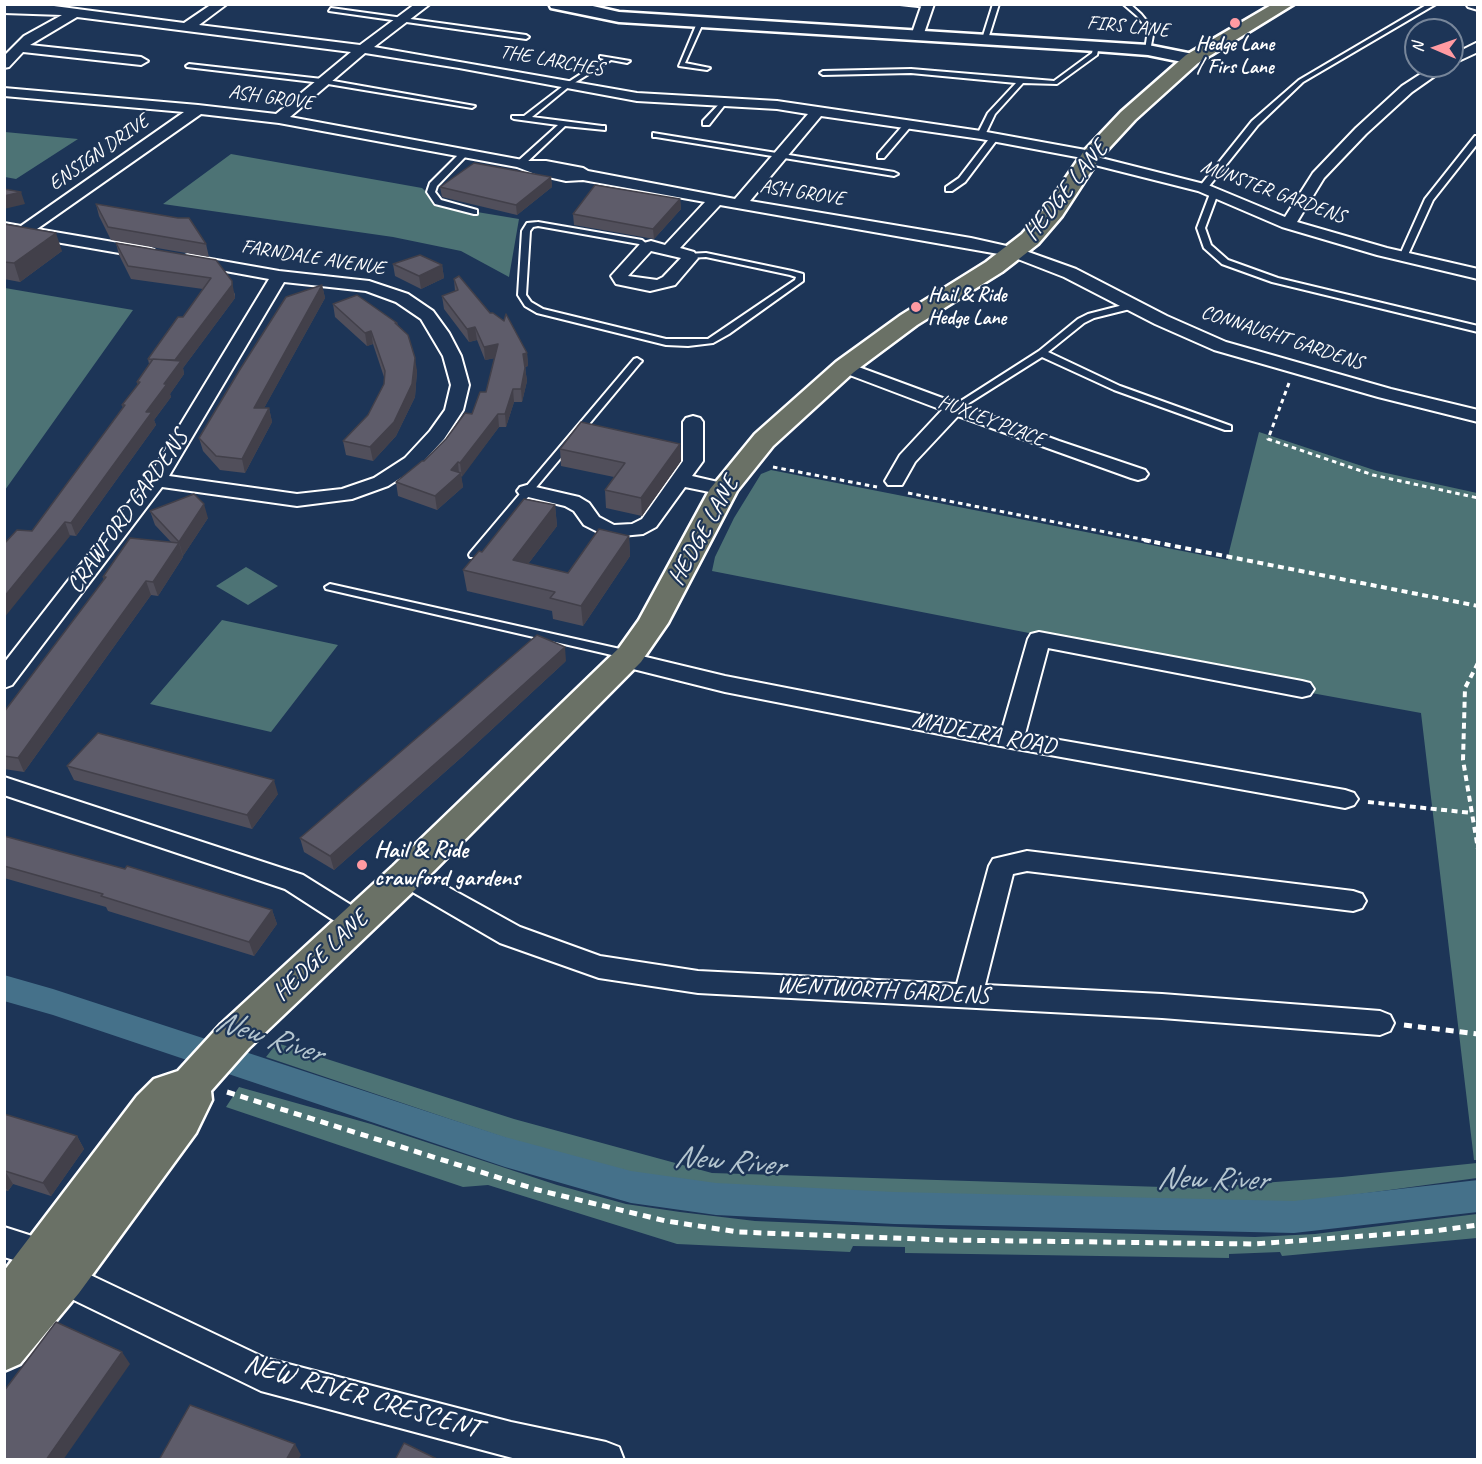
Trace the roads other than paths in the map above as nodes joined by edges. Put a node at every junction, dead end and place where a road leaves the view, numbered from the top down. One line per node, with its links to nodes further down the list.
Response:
1 (220, 4): 18 (street)
2 (424, 4): 16 (street)
3 (557, 4): 12 (street, FIRS LANE)
4 (903, 4): 10 (lane)
5 (996, 4): 21 (lane)
6 (1126, 4): 26 (lane)
7 (1286, 4): 30 (main road, HEDGE LANE)
8 (1434, 4): 63 (lane)
9 (1472, 4): 11 (street)
10 (927, 5): 19 (street)
11 (1478, 6)
12 (581, 7): 17 (street, FIRS LANE)
13 (4, 9): 14 (street, THE LARCHES)
14 (64, 9): 18 (street, THE LARCHES); 24 (street)
15 (331, 10): 16 (lane)
16 (404, 20): 20 (lane); 25 (street)
17 (700, 23): 19 (street, FIRS LANE); 35 (lane)
18 (188, 26): 25 (street, THE LARCHES)
19 (917, 36): 21 (street, FIRS LANE)
20 (526, 37)
21 (986, 39): 22 (street, FIRS LANE)
22 (1096, 46): 26 (street, FIRS LANE); 39 (lane)
23 (1478, 46): 27 (street)
24 (20, 48): 31 (street); 33 (street)
25 (362, 49): 38 (street); 40 (street, THE LARCHES)
26 (1148, 50): 30 (street, FIRS LANE)
27 (1464, 54)
28 (601, 57): 29 (lane)
29 (610, 58): 32 (lane); 40 (lane)
30 (1192, 59): 59 (main road, HEDGE LANE)
31 (141, 61)
32 (627, 61)
33 (4, 64)
34 (189, 66): 38 (lane)
35 (707, 68)
36 (823, 72): 39 (lane)
37 (1424, 78): 67 (street)
38 (322, 81): 43 (lane); 48 (street)
39 (1021, 81): 54 (lane)
40 (569, 84): 42 (street, THE LARCHES); 47 (lane)
41 (4, 92): 44 (street, ASH GROVE)
42 (724, 102): 45 (street, THE LARCHES); 50 (lane)
43 (472, 106)
44 (206, 110): 48 (street, ASH GROVE); 69 (street, ENSIGN DRIVE); 70 (street, ENSIGN DRIVE)
45 (818, 111): 51 (street, THE LARCHES); 57 (street)
46 (514, 117): 47 (lane)
47 (526, 118): 49 (lane)
48 (279, 119): 56 (street, ASH GROVE)
49 (564, 123): 52 (lane); 60 (lane)
50 (706, 123)
51 (908, 125): 54 (street, THE LARCHES); 58 (lane)
52 (602, 128)
53 (656, 135): 57 (lane)
54 (988, 136): 59 (street, THE LARCHES); 62 (lane)
55 (1478, 138): 75 (lane)
56 (465, 153): 60 (street, ASH GROVE); 66 (lane)
57 (779, 155): 61 (lane); 65 (street)
58 (881, 156)
59 (1090, 157): 63 (street, MUNSTER GARDENS); 73 (main road, HEDGE LANE)
60 (525, 164): 64 (street, ASH GROVE)
61 (894, 174)
62 (949, 189)
63 (1209, 190): 67 (street, MUNSTER GARDENS); 79 (lane)
64 (717, 199): 65 (street, ASH GROVE); 72 (street)
65 (739, 204): 73 (street, ASH GROVE)
66 (474, 212)
67 (1288, 224): 75 (street, MUNSTER GARDENS)
68 (4, 228): 69 (street, FARNDALE AVENUE)
69 (24, 231): 70 (street, FARNDALE AVENUE)
70 (42, 234): 77 (street, FARNDALE AVENUE)
71 (646, 247): 72 (street); 74 (street); 74 (lane)
72 (669, 250): 74 (street)
73 (1014, 252): 78 (street, CONNAUGHT GARDENS); 82 (main road, HEDGE LANE)
74 (688, 256)
75 (1403, 257): 76 (street, MUNSTER GARDENS)
76 (1478, 274)
77 (279, 276): 90 (street, CRAWFORD GARDENS); 90 (street, FARNDALE AVENUE)
78 (1131, 306): 80 (lane); 84 (street, CONNAUGHT GARDENS)
79 (1478, 329)
80 (1042, 353): 83 (lane); 86 (lane)
81 (637, 362): 87 (lane)
82 (844, 367): 83 (street, HUXLEY PLACE); 93 (main road, HEDGE LANE)
83 (955, 408): 89 (street, HUXLEY PLACE); 92 (street)
84 (1478, 416)
85 (693, 422): 91 (street)
86 (1228, 428)
87 (579, 430): 88 (street); 94 (lane)
88 (600, 434)
89 (1138, 474)
90 (156, 480): 98 (street, CRAWFORD GARDENS)
91 (681, 480): 93 (street); 94 (street)
92 (892, 487)
93 (724, 489): 97 (main road, HEDGE LANE)
94 (527, 491): 95 (lane)
95 (474, 555)
96 (330, 587): 97 (lane)
97 (628, 658): 100 (street, MADEIRA ROAD); 103 (main road, HEDGE LANE)
98 (4, 681)
99 (1302, 689): 100 (street)
100 (1011, 740): 102 (street, MADEIRA ROAD)
101 (4, 786): 105 (street)
102 (1345, 799)
103 (406, 876): 105 (main road, HEDGE LANE); 106 (street, WENTWORTH GARDENS)
104 (1353, 901): 106 (street)
105 (357, 922): 108 (main road, HEDGE LANE)
106 (968, 994): 107 (street, WENTWORTH GARDENS)
107 (1380, 1023)
108 (37, 1258): 109 (main road); 110 (main road); 111 (street, NEW RIVER CRESCENT)
109 (4, 1310)
110 (4, 1348)
111 (560, 1456): 112 (street, NEW RIVER CRESCENT)
112 (606, 1460)

